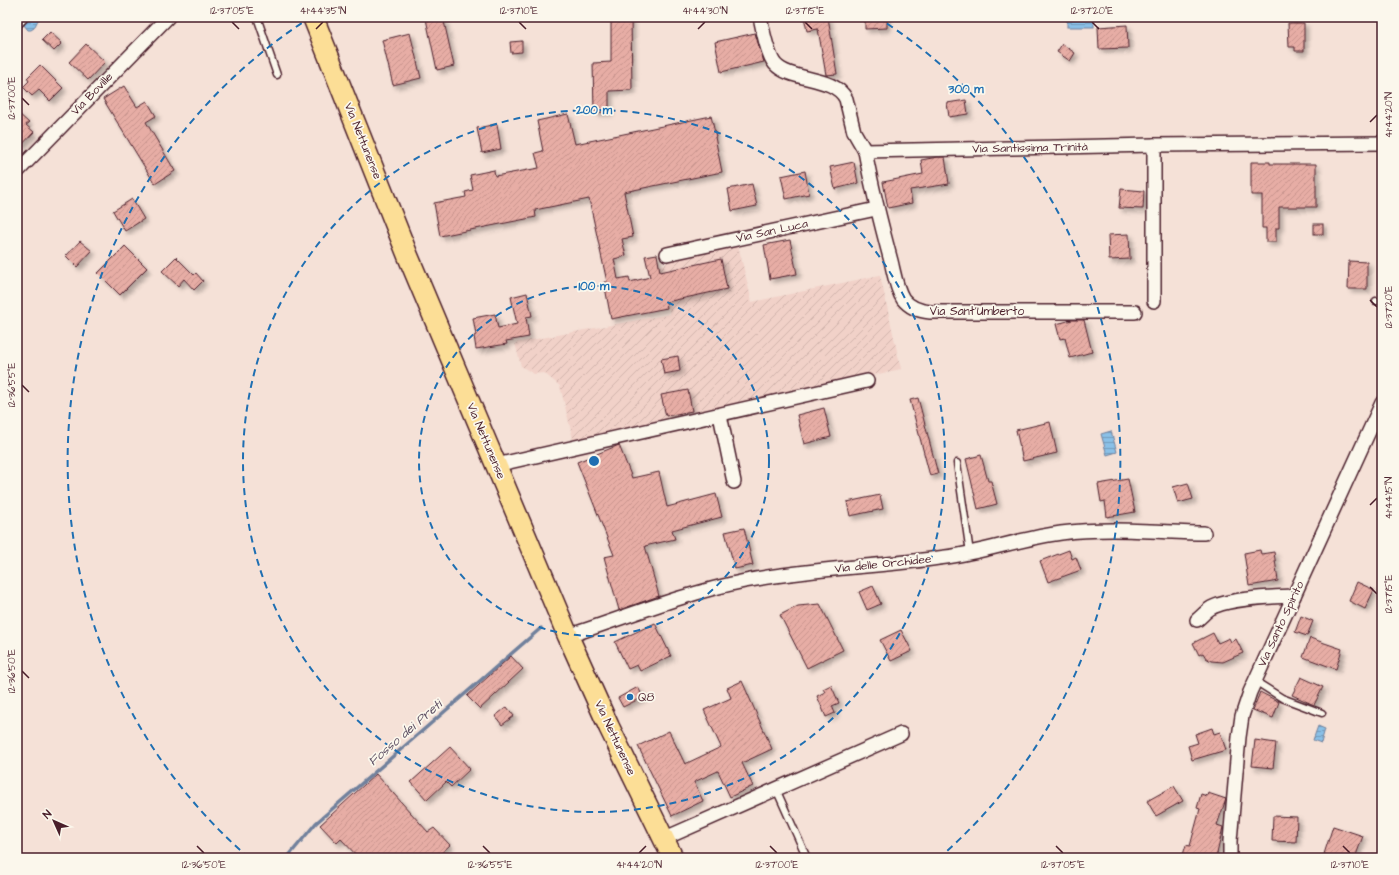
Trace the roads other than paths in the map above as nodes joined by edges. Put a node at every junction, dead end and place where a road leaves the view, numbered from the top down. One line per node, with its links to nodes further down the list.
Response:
1 (21, 17): 6 (street)
2 (168, 17): 11 (street, Via Boville)
3 (256, 17): 7 (lane)
4 (313, 17): 20 (main road, Via Nettunense)
5 (760, 17): 10 (street)
6 (17, 21)
7 (277, 75)
8 (1382, 144): 9 (street, Via Santissima Trinità)
9 (1154, 145): 10 (street, Via Santissima Trinità); 14 (street)
10 (865, 151): 12 (street, Via Sant'Umberto)
11 (17, 172)
12 (876, 209): 13 (street, Via San Luca); 15 (street, Via Sant'Umberto)
13 (667, 254)
14 (1154, 301)
15 (1135, 312)
16 (867, 381): 18 (street)
17 (1382, 403): 24 (street, Via Santo Spirito)
18 (720, 414): 20 (street); 21 (street)
19 (957, 463): 23 (lane)
20 (496, 465): 26 (main road, Via Nettunense)
21 (734, 482)
22 (1204, 533): 23 (street, Via delle Orchidee)
23 (970, 553): 26 (street, Via delle Orchidee)
24 (1294, 596): 25 (street); 27 (street, Via Santo Spirito)
25 (1197, 620)
26 (568, 636): 31 (main road, Via Nettunense)
27 (1255, 681): 28 (lane); 34 (street, Via Santo Spirito)
28 (1322, 713)
29 (901, 734): 30 (street)
30 (776, 789): 31 (street); 33 (lane)
31 (663, 839): 32 (main road, Via Nettunense)
32 (673, 858)
33 (807, 858)
34 (1230, 858)

